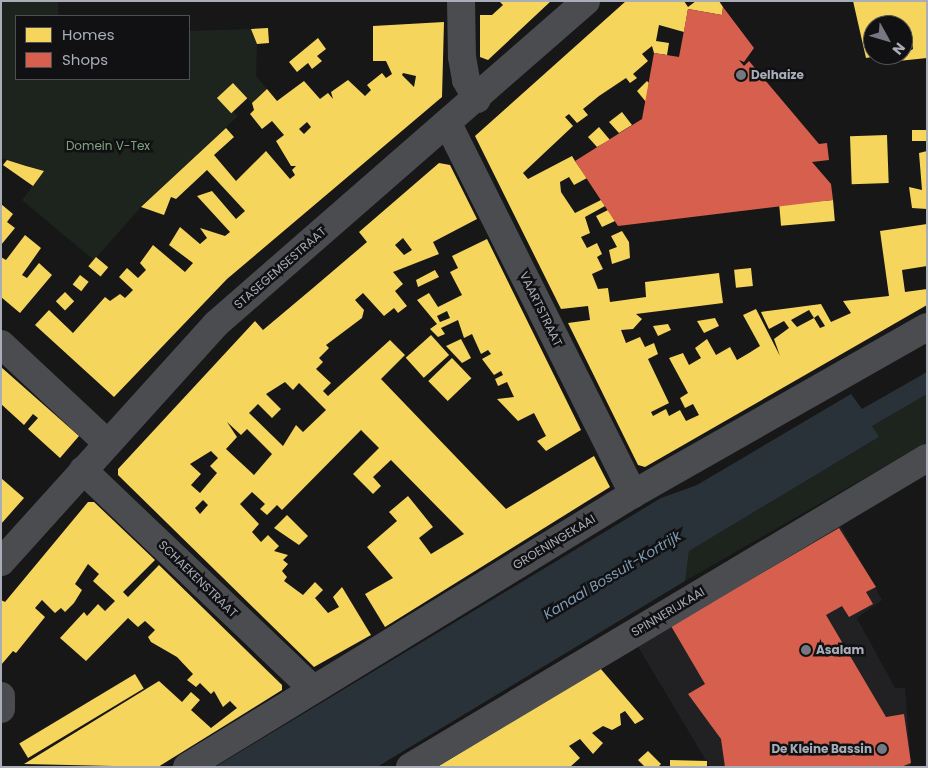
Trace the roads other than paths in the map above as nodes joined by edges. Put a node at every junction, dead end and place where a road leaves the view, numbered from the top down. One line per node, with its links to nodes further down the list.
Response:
1 (461, 1): 3 (street)
2 (586, 1): 3 (street, STASEGEMSESTRAAT)
3 (477, 99): 4 (street, STASEGEMSESTRAAT)
4 (448, 124): 7 (street, STASEGEMSESTRAAT); 10 (street, VAARTSTRAAT)
5 (927, 327): 10 (street, GROENINGEKAAI)
6 (1, 344): 7 (street)
7 (106, 442): 9 (street, STASEGEMSESTRAAT)
8 (927, 458): 16 (street, SPINNERIJKAAI)
9 (84, 470): 11 (street, STASEGEMSESTRAAT); 12 (street, SCHAEKENSTRAAT)
10 (633, 494): 12 (street, GROENINGEKAAI)
11 (1, 562)
12 (313, 689): 15 (street, GROENINGEKAAI)
13 (1, 696): 14 (street)
14 (1, 709)
15 (187, 767)
16 (410, 767)

